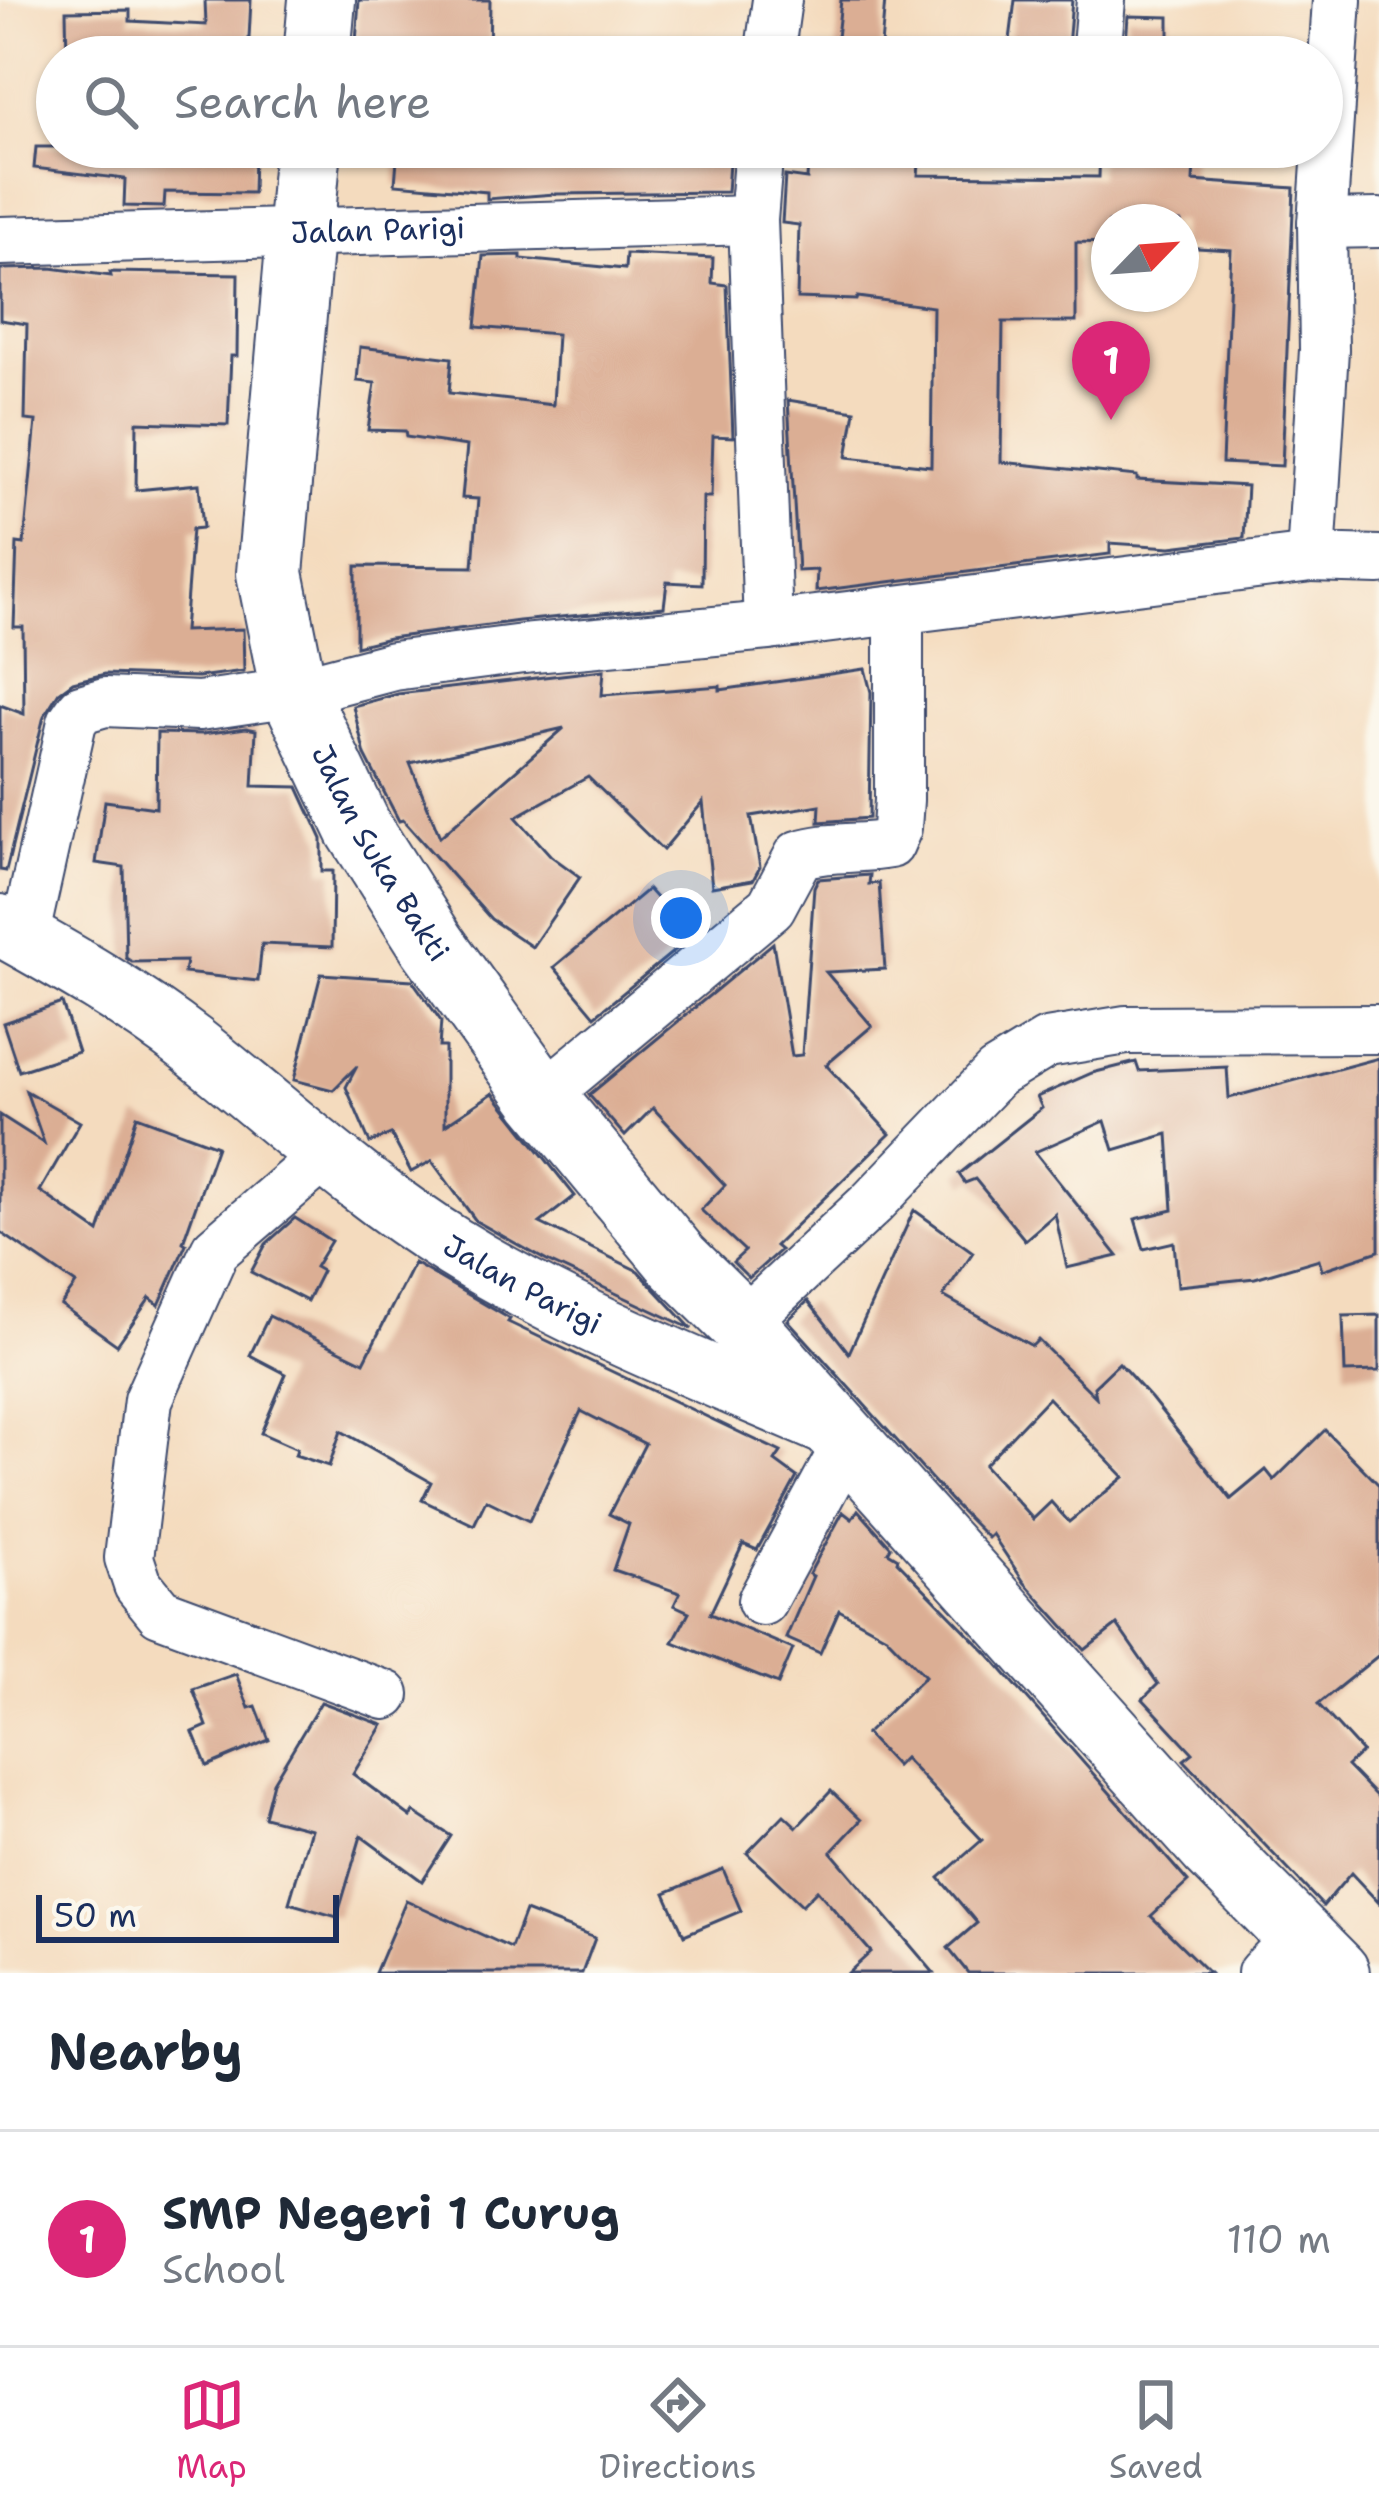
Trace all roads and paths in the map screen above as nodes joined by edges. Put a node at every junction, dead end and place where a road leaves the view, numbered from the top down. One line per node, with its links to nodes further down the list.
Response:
1 (322, 0): 5 (main road)
2 (777, 0): 6 (street)
3 (1101, 0): 7 (street)
4 (1337, 0): 8 (street)
5 (319, 36)
6 (772, 36)
7 (1098, 36)
8 (1335, 36)
9 (306, 168): 15 (main road, Jalan Suka Bakti)
10 (757, 168): 12 (street)
11 (1326, 168): 14 (street)
12 (753, 220): 15 (street, Jalan Parigi); 20 (street)
13 (1379, 223): 14 (street)
14 (1322, 224): 17 (street)
15 (298, 235): 16 (street, Jalan Parigi); 21 (main road, Jalan Suka Bakti)
16 (0, 241)
17 (1311, 558): 18 (street); 19 (street)
18 (1379, 560)
19 (899, 610): 20 (street); 24 (street)
20 (768, 626): 21 (street)
21 (294, 692): 22 (street); 24 (main road, Jalan Suka Bakti)
22 (12, 932): 25 (street, Jalan Parigi)
23 (1379, 1029): 26 (street)
24 (542, 1097): 26 (main road, Jalan Suka Bakti)
25 (323, 1156): 27 (street, Jalan Parigi); 29 (street)
26 (742, 1324): 27 (main road, Jalan Suka Bakti)
27 (840, 1436): 28 (street); 30 (main road, Jalan Parigi)
28 (762, 1601)
29 (385, 1695)
30 (1299, 1960)

